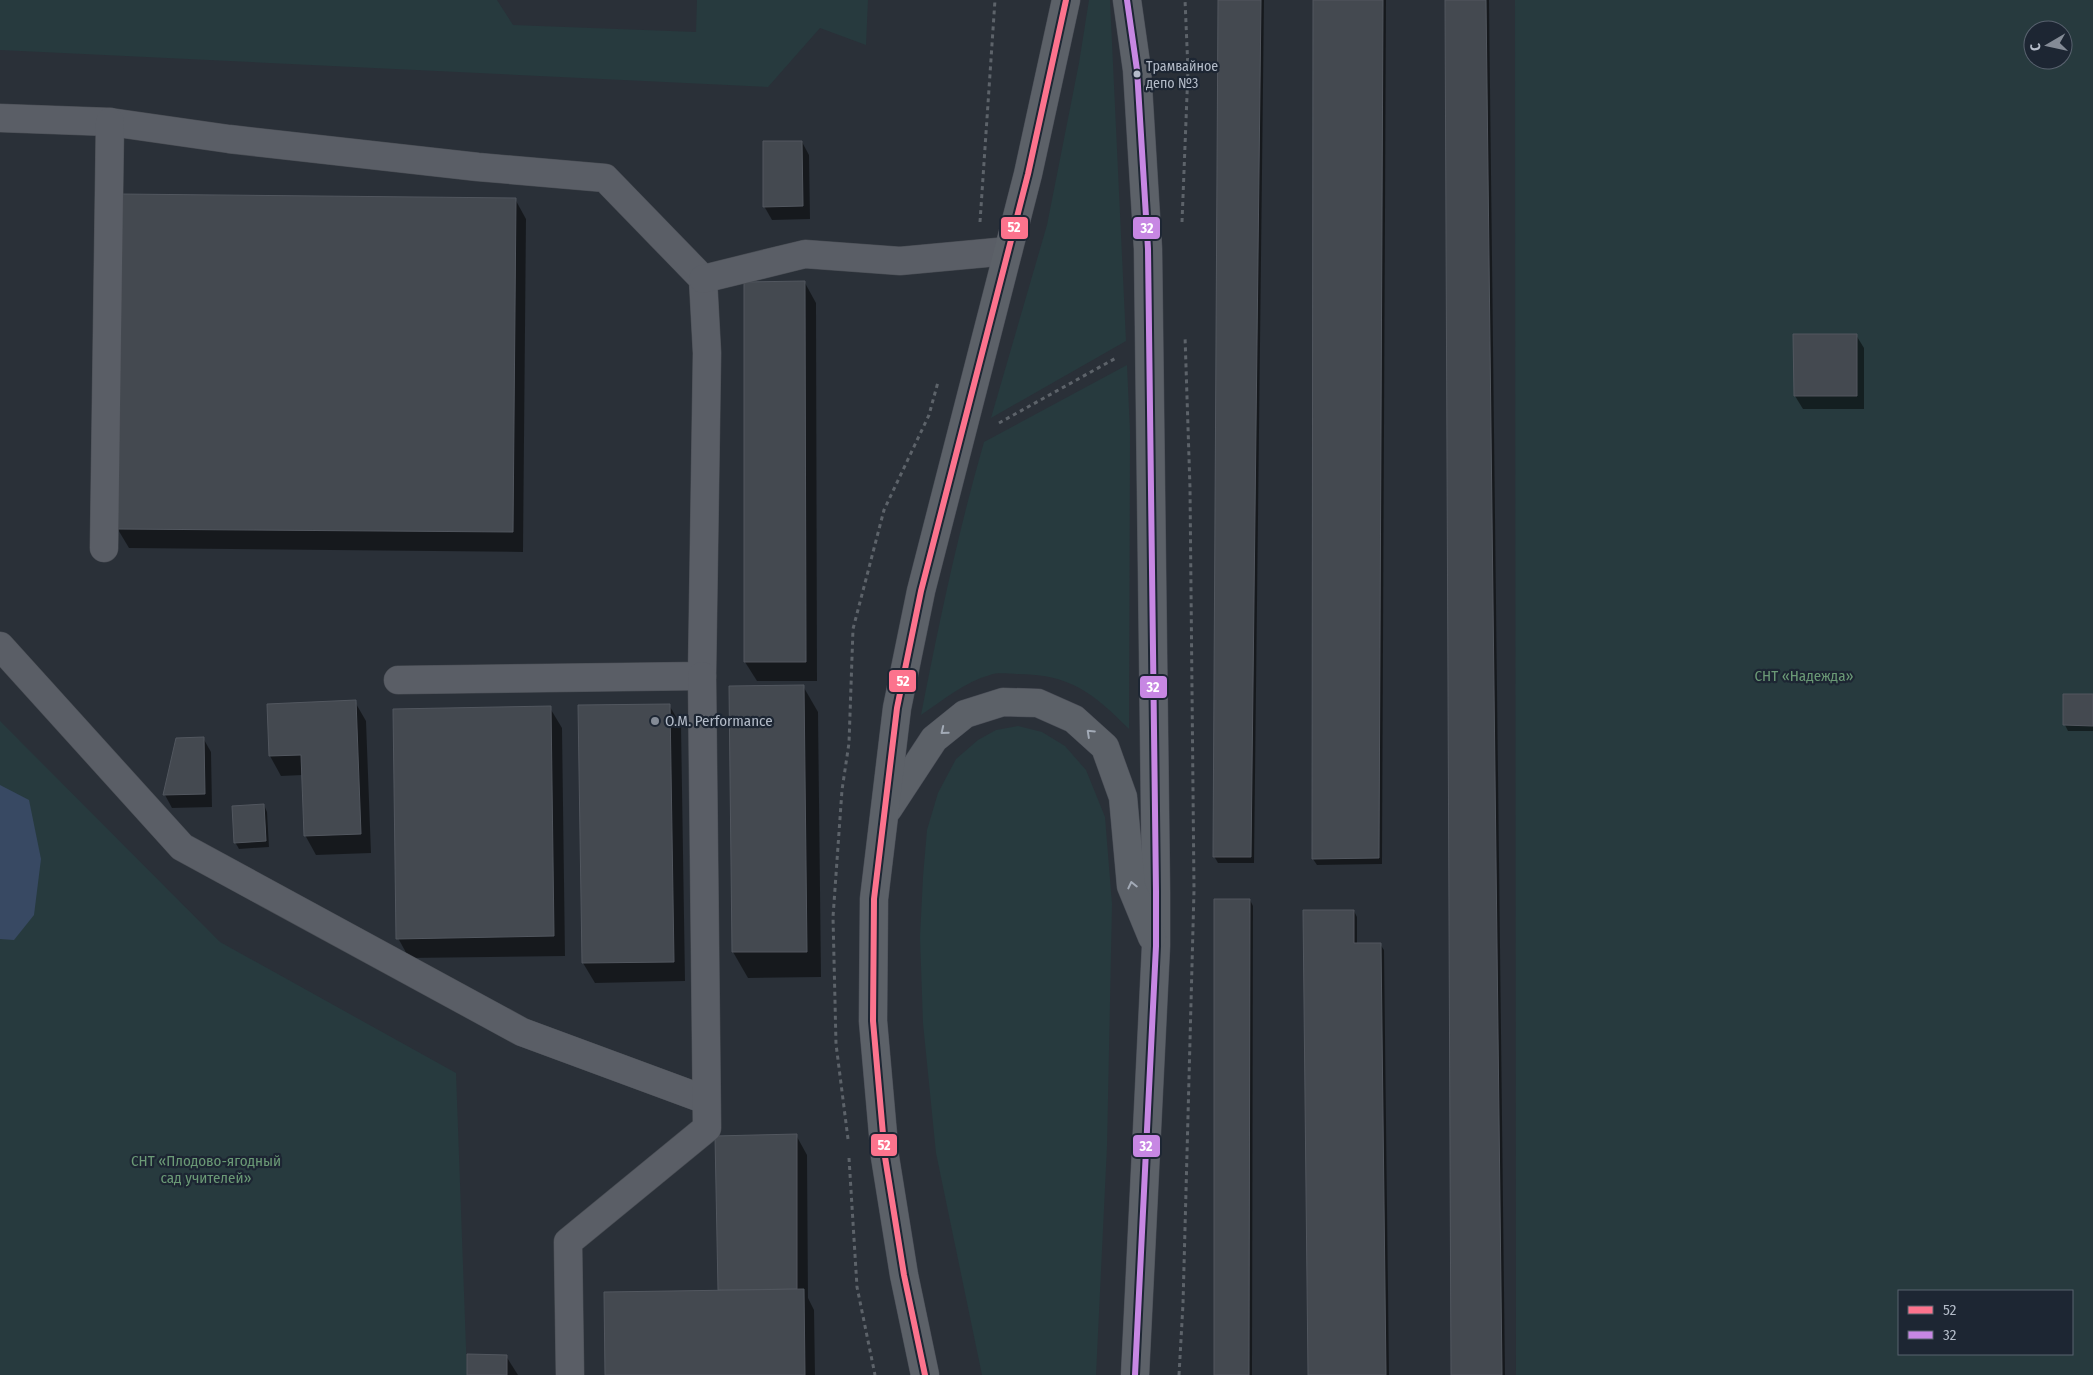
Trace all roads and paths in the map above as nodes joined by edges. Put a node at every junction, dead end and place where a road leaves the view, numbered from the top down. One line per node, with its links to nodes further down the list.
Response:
1 (1066, 0): 5 (main road)
2 (1127, 0): 14 (main road)
3 (0, 118): 4 (lane)
4 (110, 122): 6 (lane); 9 (lane)
5 (1008, 251): 6 (lane); 13 (main road)
6 (703, 279): 11 (lane)
7 (1118, 357): 8 (path)
8 (996, 425)
9 (104, 548)
10 (0, 646): 15 (lane)
11 (702, 676): 12 (lane); 15 (lane)
12 (398, 680)
13 (885, 814): 14 (main road, one-way to 13); 17 (main road)
14 (1156, 946): 18 (main road)
15 (706, 1100): 16 (lane)
16 (570, 1375)
17 (925, 1375)
18 (1136, 1375)

